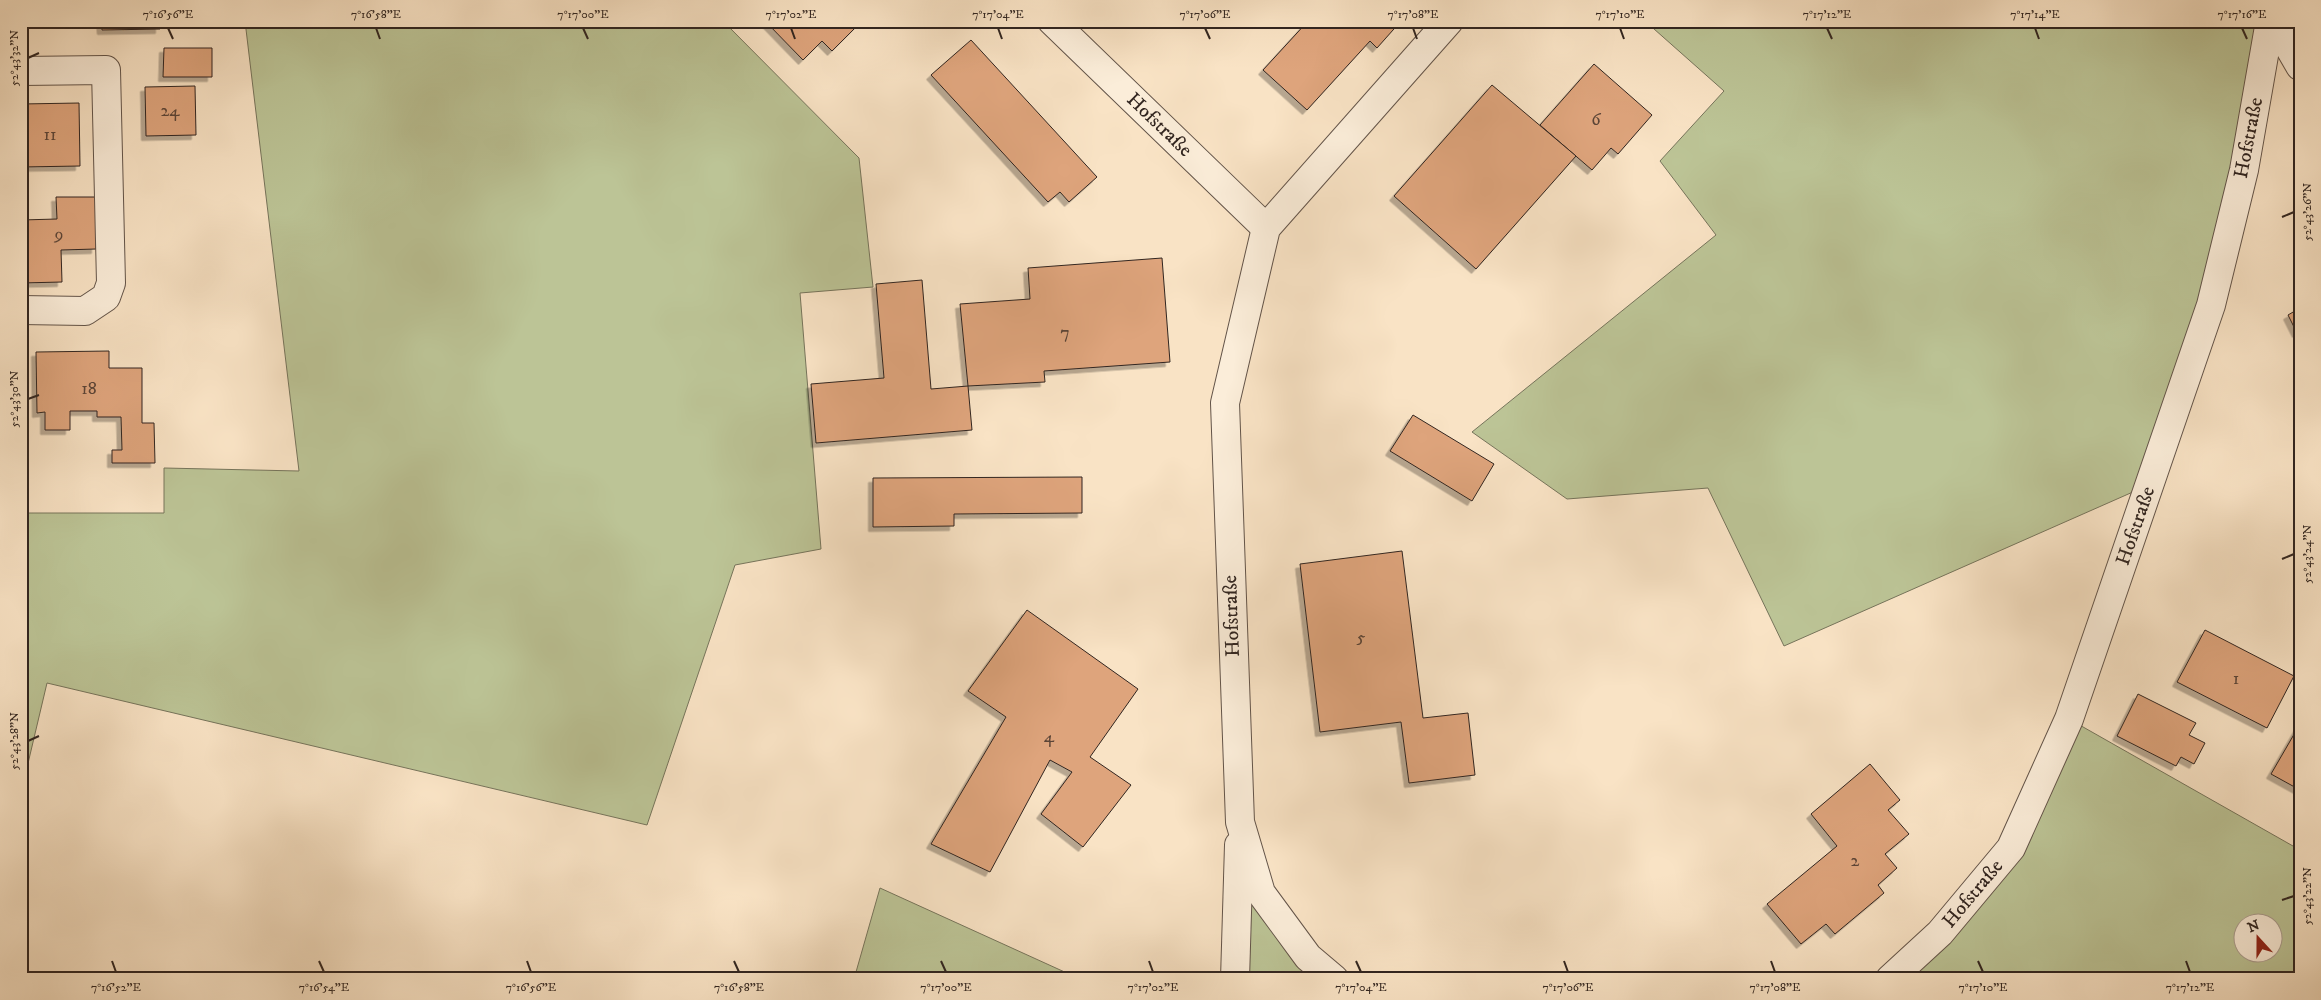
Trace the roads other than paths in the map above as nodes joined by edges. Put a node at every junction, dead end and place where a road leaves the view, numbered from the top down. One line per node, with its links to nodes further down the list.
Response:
1 (1052, 21): 6 (street, Hofstraße)
2 (1449, 21): 6 (street, Hofstraße)
3 (2272, 21): 4 (street); 11 (street, Hofstraße)
4 (2300, 66)
5 (21, 71): 7 (street)
6 (1266, 228): 8 (street, Hofstraße)
7 (21, 310)
8 (1240, 822): 9 (street); 10 (street, Hofstraße)
9 (1236, 979)
10 (1334, 979)
11 (1890, 979)

